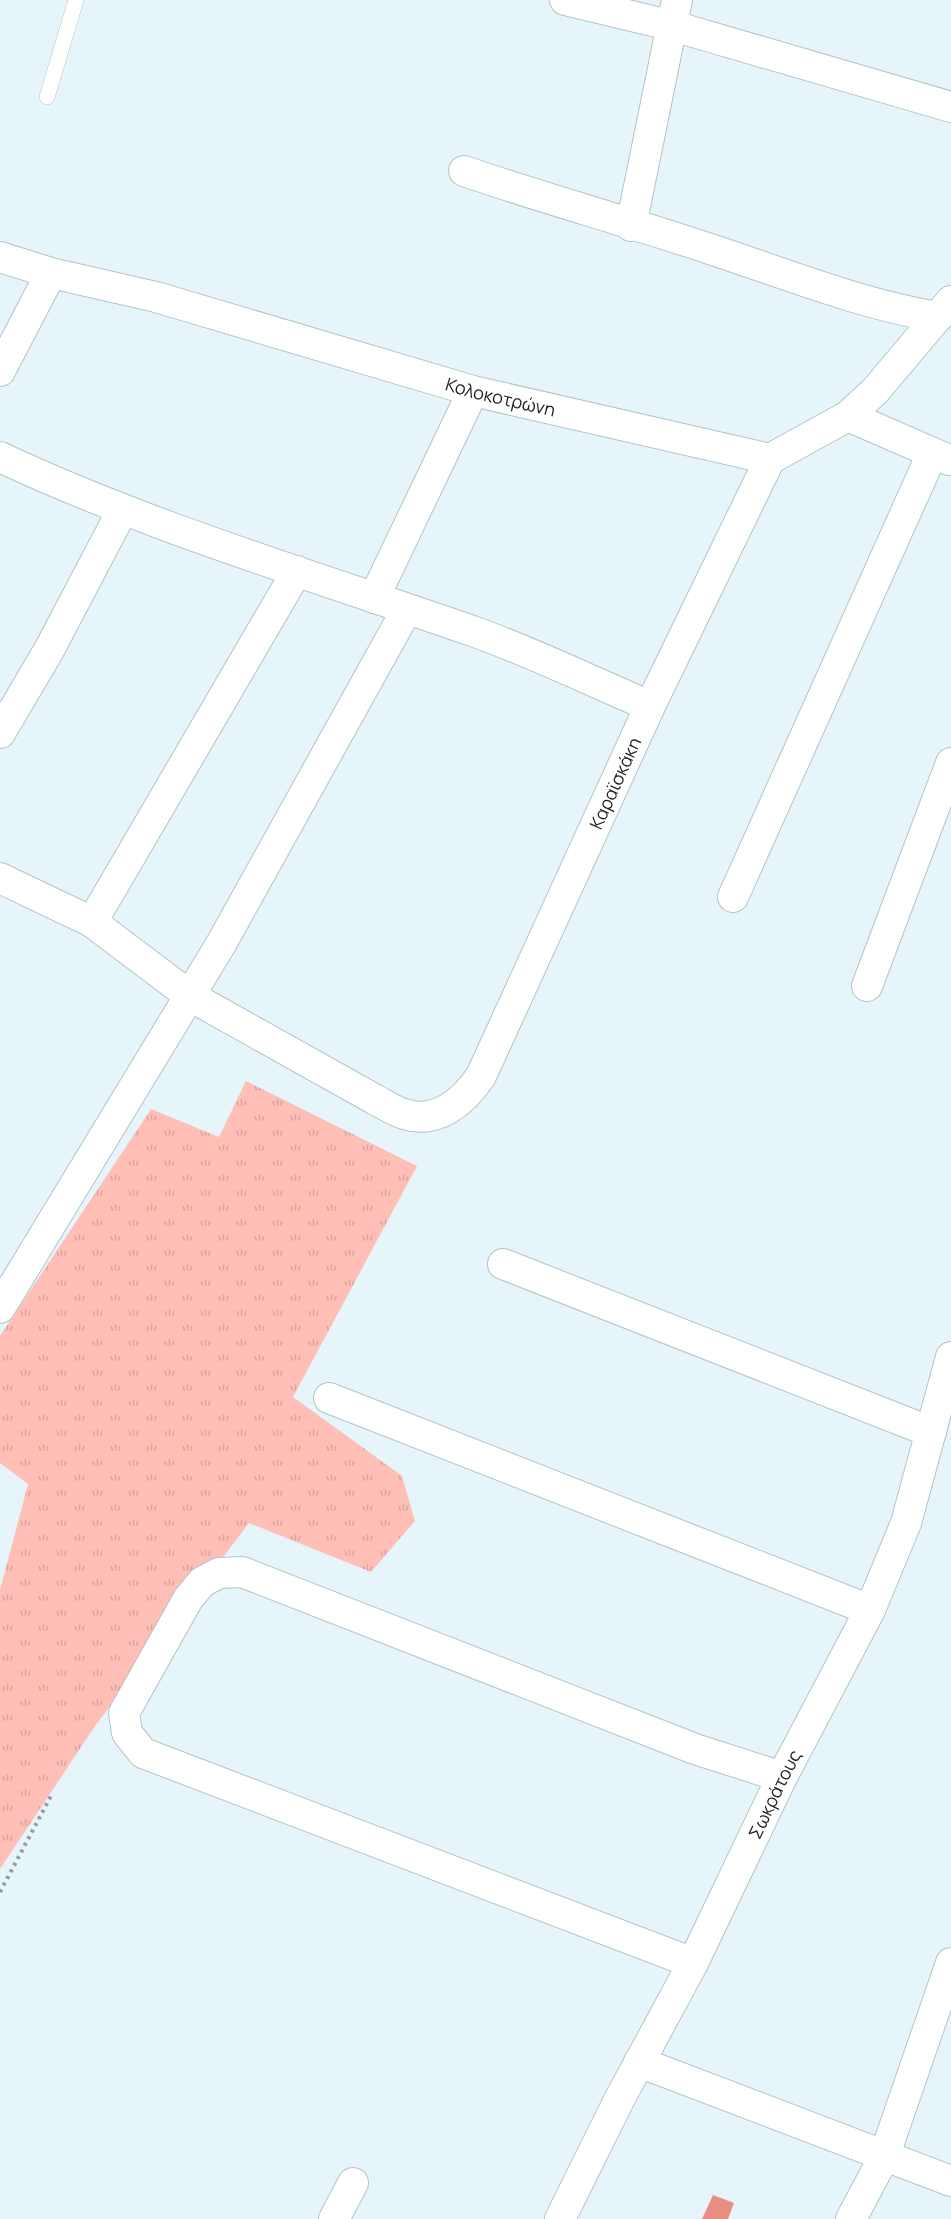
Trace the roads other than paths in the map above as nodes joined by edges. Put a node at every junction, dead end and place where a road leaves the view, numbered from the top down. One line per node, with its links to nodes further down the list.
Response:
1 (76, 0): 4 (lane)
2 (565, 0): 3 (street)
3 (675, 13): 5 (street); 7 (street)
4 (47, 97)
5 (951, 107)
6 (464, 171): 7 (street)
7 (631, 226): 10 (street)
8 (0, 257): 9 (street, Κολοκοτρώνη)
9 (51, 273): 11 (street); 12 (street, Κολοκοτρώνη)
10 (945, 309): 13 (street)
11 (0, 371)
12 (473, 391): 16 (street, Κολοκοτρώνη); 19 (street)
13 (848, 416): 15 (street); 16 (street)
14 (0, 457): 17 (street)
15 (941, 457): 25 (street)
16 (770, 459): 21 (street, Καραϊσκάκη)
17 (122, 511): 18 (street); 22 (street)
18 (297, 572): 19 (street); 26 (street)
19 (374, 598): 20 (street)
20 (406, 611): 21 (street); 28 (street)
21 (650, 706): 28 (street, Καραϊσκάκη)
22 (0, 733)
23 (951, 763): 27 (street)
24 (0, 878): 26 (street)
25 (733, 897)
26 (92, 922): 28 (street)
27 (867, 986)
28 (190, 996): 30 (street)
29 (503, 1264): 33 (street)
30 (0, 1308)
31 (951, 1357): 33 (street, Σωκράτους)
32 (329, 1398): 34 (street)
33 (931, 1432): 34 (street, Σωκράτους)
34 (870, 1610): 35 (street, Σωκράτους)
35 (782, 1777): 36 (street, Σωκράτους); 36 (street)
36 (693, 1963): 38 (street, Σωκράτους)
37 (951, 1965): 39 (street)
38 (639, 2062): 39 (street); 43 (street, Σωκράτους)
39 (884, 2157): 40 (street); 44 (street)
40 (951, 2181)
41 (353, 2183): 42 (street)
42 (334, 2219)
43 (560, 2219)
44 (851, 2219)

